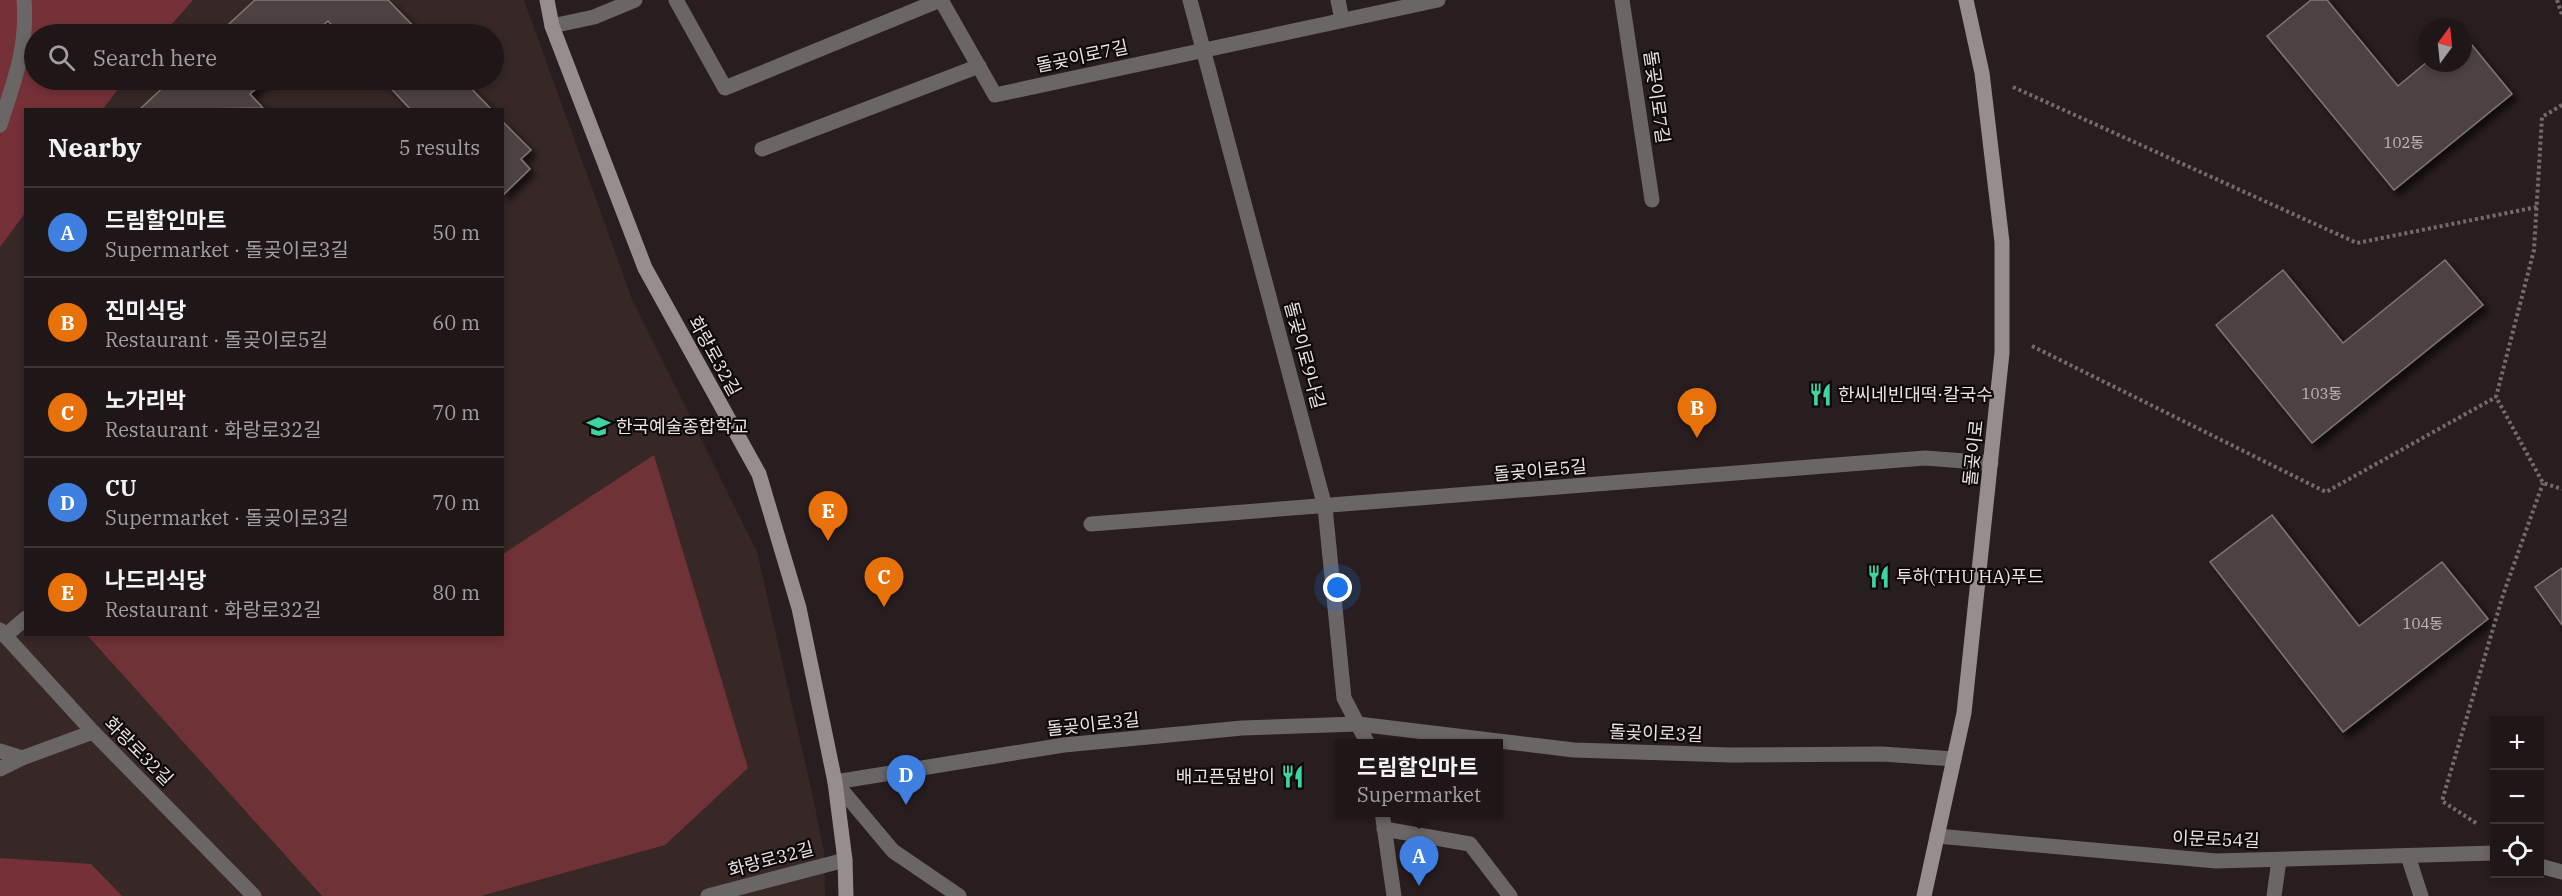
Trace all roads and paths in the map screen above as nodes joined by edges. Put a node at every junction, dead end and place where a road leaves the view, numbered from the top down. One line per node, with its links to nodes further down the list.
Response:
1 (24, 0): 14 (street)
2 (547, 0): 15 (street, 화랑로32길)
3 (634, 0): 15 (street)
4 (676, 0): 5 (street)
5 (941, 0): 18 (street)
6 (1190, 0): 17 (street, 돌곶이로9나길)
7 (1338, 0): 13 (street)
8 (1438, 0): 13 (street, 돌곶이로7길)
9 (1622, 0): 23 (street, 돌곶이로7길)
10 (1966, 0): 19 (street, 돌곶이로)
11 (2557, 0): 12 (path)
12 (2562, 15)
13 (1342, 20): 17 (street, 돌곶이로7길)
14 (26, 24)
15 (552, 26): 43 (street, 화랑로32길)
16 (24, 40): 21 (street)
17 (1202, 50): 18 (street, 돌곶이로7길); 30 (street, 돌곶이로9나길)
18 (979, 66): 22 (street)
19 (1982, 73): 24 (path); 25 (street, 돌곶이로)
20 (2562, 105): 24 (path)
21 (0, 125)
22 (762, 148)
23 (1652, 200)
24 (2537, 207): 26 (path)
25 (2002, 330): 26 (path); 27 (street, 돌곶이로)
26 (2496, 397): 28 (path)
27 (1991, 463): 30 (street, 돌곶이로5길); 41 (street, 돌곶이로)
28 (2543, 483): 29 (path); 45 (path)
29 (2562, 489)
30 (1325, 507): 31 (street, 돌곶이로5길); 34 (street, 돌곶이로9나길)
31 (1091, 524)
32 (24, 619): 33 (street)
33 (3, 633): 35 (street, 화랑로32길)
34 (1358, 724): 36 (street); 37 (street, 돌곶이로3길); 43 (street, 돌곶이로3길)
35 (93, 732): 40 (street); 54 (street, 화랑로32길)
36 (1366, 739)
37 (1483, 739)
38 (1503, 741): 41 (street, 돌곶이로3길)
39 (0, 751): 40 (street)
40 (22, 758): 42 (street)
41 (1954, 759): 47 (street, 돌곶이로)
42 (0, 769)
43 (835, 782): 50 (street, 화랑로32길); 57 (street, 화랑로32길)
44 (1382, 817): 46 (street)
45 (2477, 824)
46 (1384, 829): 58 (street); 59 (street)
47 (1937, 836): 51 (street, 이문로54길); 60 (street, 돌곶이로)
48 (2490, 853): 49 (street, 이문로54길)
49 (2408, 856): 51 (street, 이문로54길); 62 (street)
50 (844, 860): 55 (street, 화랑로32길); 56 (street, 화랑로32길)
51 (2279, 860): 61 (street)
52 (2544, 867): 53 (street)
53 (2562, 872)
54 (255, 896)
55 (708, 896)
56 (846, 896)
57 (959, 896)
58 (1394, 896)
59 (1510, 896)
60 (1924, 896)
61 (2274, 896)
62 (2421, 896)

